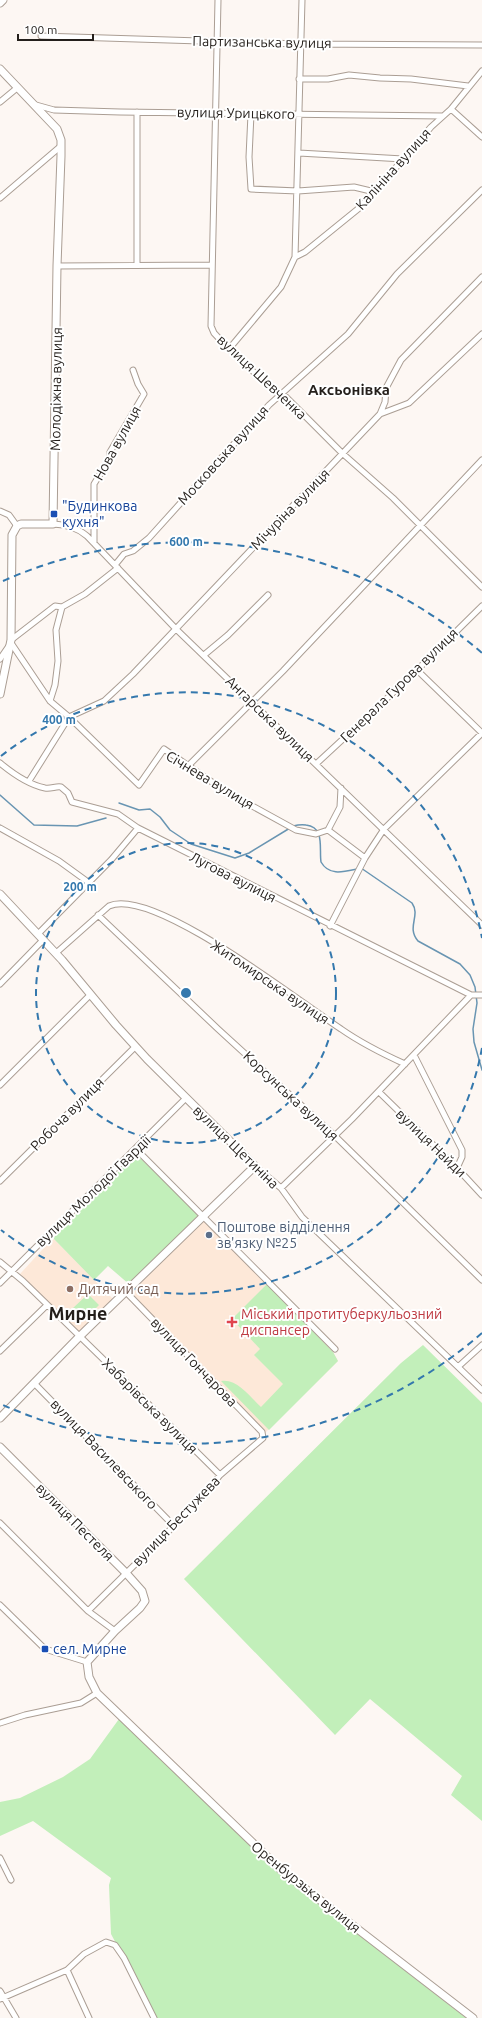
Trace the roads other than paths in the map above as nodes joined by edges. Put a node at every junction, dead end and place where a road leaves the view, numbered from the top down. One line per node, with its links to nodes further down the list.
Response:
1 (3, 0): 4 (street)
2 (218, 0): 6 (street, вулиця Шевченка)
3 (302, 0): 7 (street)
4 (0, 2)
5 (42, 36): 6 (street, Партизанська вулиця)
6 (216, 40): 7 (street, Партизанська вулиця); 18 (street, вулиця Шевченка)
7 (300, 44): 8 (street, Партизанська вулиця); 11 (street)
8 (482, 45)
9 (0, 69): 13 (street, Молодіжна вулиця)
10 (482, 71): 12 (street, Калініна вулиця)
11 (299, 79): 12 (street); 20 (street)
12 (468, 86): 16 (street, Калініна вулиця)
13 (17, 88): 14 (street); 15 (street, Молодіжна вулиця)
14 (0, 102)
15 (31, 103): 17 (street, вулиця Урицького); 23 (street, Молодіжна вулиця)
16 (451, 109): 21 (street, Калініна вулиця); 22 (street)
17 (137, 112): 18 (street, вулиця Урицького); 33 (street)
18 (214, 113): 19 (street, вулиця Урицького); 31 (street, вулиця Шевченка)
19 (251, 114): 20 (street, вулиця Урицького); 27 (street)
20 (298, 114): 21 (street, вулиця Урицького); 24 (street)
21 (443, 116): 25 (street, Калініна вулиця)
22 (482, 137)
23 (61, 146): 29 (street); 32 (street, Молодіжна вулиця)
24 (298, 154): 25 (street); 27 (street)
25 (404, 159): 28 (street, Калініна вулиця)
26 (482, 190): 38 (street, Московська вулиця)
27 (298, 191): 28 (street); 30 (street)
28 (375, 192): 30 (street, Калініна вулиця)
29 (0, 198)
30 (295, 257): 36 (street)
31 (211, 265): 33 (street); 36 (street, вулиця Шевченка)
32 (58, 266): 33 (street); 43 (street, Молодіжна вулиця)
33 (137, 266)
34 (482, 277): 39 (street, Мічуріна вулиця)
35 (482, 334): 39 (street)
36 (229, 349): 38 (street, вулиця Шевченка)
37 (133, 370): 46 (street, Нова вулиця)
38 (280, 394): 40 (street, вулиця Шевченка); 47 (street, Московська вулиця)
39 (380, 414): 40 (street, Мічуріна вулиця)
40 (342, 453): 45 (street, вулиця Шевченка); 52 (street, Мічуріна вулиця)
41 (482, 460): 45 (street)
42 (0, 511): 44 (street)
43 (54, 524): 44 (street); 46 (street, Ангарська вулиця)
44 (17, 526): 53 (street)
45 (421, 526): 48 (street, вулиця Шевченка); 59 (street)
46 (94, 543): 47 (street, Ангарська вулиця)
47 (117, 566): 51 (street, Московська вулиця); 52 (street, Ангарська вулиця)
48 (482, 587)
49 (268, 595): 54 (street)
50 (482, 606): 56 (street, Генерала Гурова вулиця)
51 (62, 607): 53 (street, Московська вулиця); 58 (street)
52 (176, 629): 54 (street, Ангарська вулиця); 60 (street, Мічуріна вулиця)
53 (11, 642): 55 (street, Московська вулиця); 57 (street); 58 (street)
54 (204, 655): 59 (street, Ангарська вулиця)
55 (0, 659)
56 (417, 670): 61 (street); 63 (street, Генерала Гурова вулиця)
57 (0, 694)
58 (50, 701): 60 (street)
59 (252, 702): 63 (street, Ангарська вулиця); 64 (street)
60 (69, 717): 64 (street, Січнева вулиця); 65 (street)
61 (482, 733): 69 (street)
62 (0, 763): 65 (street, Лугова вулиця)
63 (316, 764): 66 (street, Ангарська вулиця)
64 (188, 766): 70 (street, Січнева вулиця)
65 (29, 781): 68 (street, Лугова вулиця)
66 (341, 788): 69 (street, Ангарська вулиця); 70 (street)
67 (0, 828): 72 (street)
68 (138, 828): 72 (street); 76 (street, Лугова вулиця)
69 (384, 829): 71 (street); 75 (street, Ангарська вулиця)
70 (326, 831): 71 (street)
71 (366, 858): 76 (street)
72 (88, 882): 77 (street)
73 (0, 894): 77 (street, вулиця Щетиніна)
74 (98, 915): 78 (street, Житомирська вулиця); 85 (street, Житомирська вулиця); 89 (street, Корсунська вулиця)
75 (482, 925)
76 (330, 926): 82 (street, Лугова вулиця)
77 (41, 937): 78 (street, вулиця Щетиніна); 79 (street)
78 (56, 953): 80 (street, вулиця Щетиніна)
79 (0, 984)
80 (90, 995): 83 (street, вулиця Щетиніна); 86 (street)
81 (482, 995): 82 (street)
82 (471, 996): 84 (street)
83 (136, 1047): 88 (street, вулиця Щетиніна); 93 (street, Робоча вулиця)
84 (414, 1055): 85 (street); 92 (street)
85 (405, 1064): 87 (street)
86 (0, 1085)
87 (379, 1092): 89 (street); 92 (street, вулиця Найди)
88 (186, 1098): 90 (street, вулиця Молодої Гвардії); 91 (street, вулиця Щетиніна)
89 (335, 1136): 94 (street); 99 (street, Корсунська вулиця)
90 (136, 1149): 96 (street); 98 (street, вулиця Молодої Гвардії)
91 (255, 1166): 94 (street, вулиця Щетиніна); 96 (street)
92 (458, 1168): 95 (street, вулиця Найди)
93 (0, 1181)
94 (280, 1188): 107 (street, вулиця Щетиніна)
95 (482, 1195)
96 (203, 1216): 101 (street); 105 (street)
97 (0, 1262): 98 (street, Хабарівська вулиця)
98 (11, 1272): 100 (street, вулиця Молодої Гвардії); 102 (street, Хабарівська вулиця)
99 (482, 1280)
100 (0, 1283)
101 (126, 1292): 103 (street); 111 (street, вулиця Гончарова)
102 (47, 1305): 103 (street, Хабарівська вулиця); 106 (street)
103 (78, 1337): 108 (street); 113 (street, Хабарівська вулиця)
104 (482, 1345): 107 (street)
105 (334, 1349)
106 (0, 1351)
107 (459, 1366): 109 (street, вулиця Щетиніна)
108 (34, 1383): 110 (street); 115 (street, вулиця Василевського)
109 (482, 1390)
110 (0, 1418)
111 (262, 1432): 113 (street, вулиця Бестужева)
112 (0, 1447): 116 (street, вулиця Пестеля)
113 (220, 1475): 115 (street, вулиця Бестужева)
114 (0, 1523): 118 (street)
115 (173, 1526): 116 (street, вулиця Бестужева)
116 (126, 1573): 118 (street, вулиця Бестужева); 119 (street, вулиця Пестеля)
117 (0, 1605): 120 (street)
118 (88, 1611): 119 (street)
119 (115, 1631): 120 (street)
120 (87, 1662): 121 (street)
121 (97, 1693): 122 (street); 131 (street, Оренбурзька вулиця)
122 (0, 1723)
123 (0, 1858): 124 (street)
124 (11, 1880)
125 (67, 1970): 127 (street); 129 (street); 130 (street)
126 (0, 1991): 127 (street)
127 (1, 1998): 128 (street)
128 (16, 2018)
129 (88, 2018)
130 (154, 2018)
131 (473, 2018)

